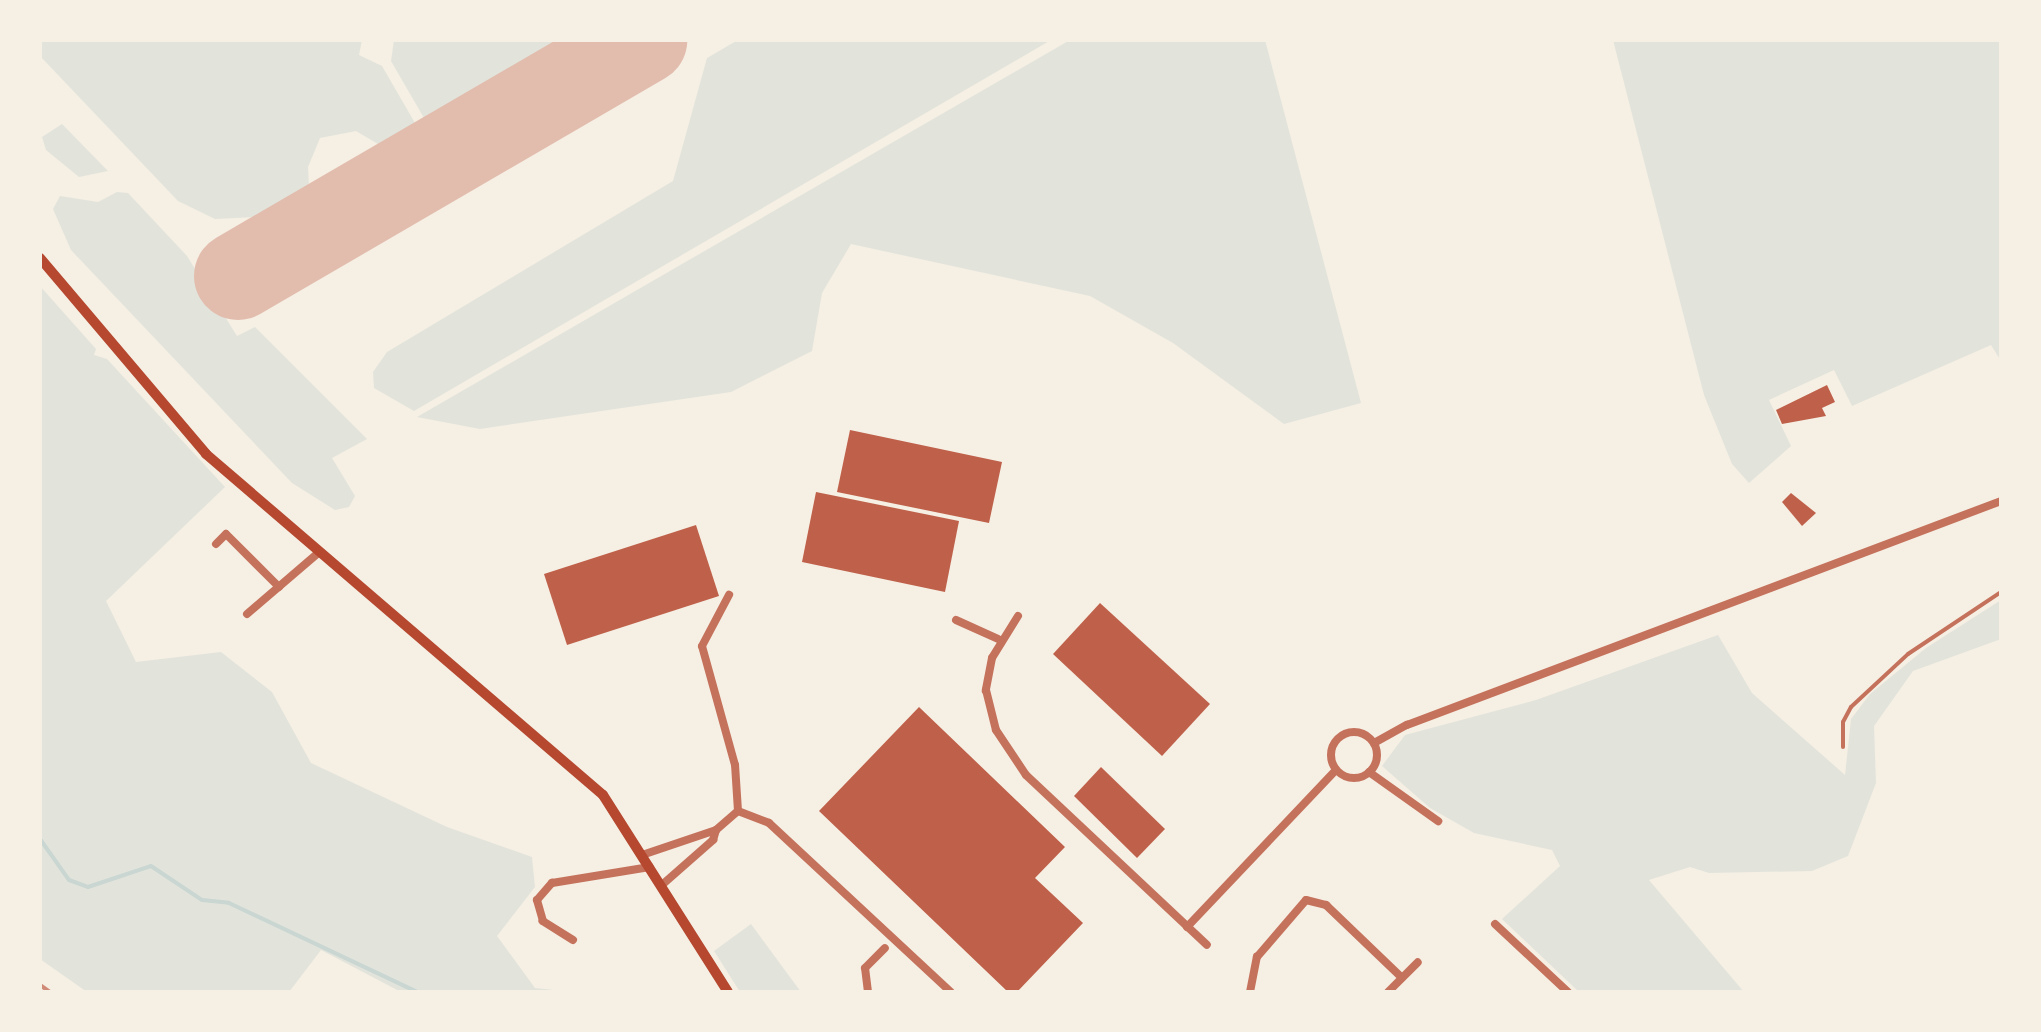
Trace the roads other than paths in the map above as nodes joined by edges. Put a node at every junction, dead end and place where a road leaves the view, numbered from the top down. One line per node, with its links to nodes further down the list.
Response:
1 (40, 258): 4 (main road)
2 (2001, 502): 12 (street)
3 (216, 544): 5 (street)
4 (317, 554): 5 (street); 19 (main road)
5 (279, 587): 8 (street)
6 (2001, 592): 13 (lane)
7 (730, 595): 16 (street)
8 (247, 614)
9 (1018, 616): 11 (street)
10 (956, 620): 11 (street)
11 (998, 639): 23 (street)
12 (1374, 744): 14 (street); 15 (street)
13 (1843, 747)
14 (1336, 770): 15 (street); 23 (street)
15 (1369, 772): 17 (street)
16 (738, 811): 18 (street); 31 (street)
17 (1438, 821)
18 (716, 830): 19 (street); 21 (street)
19 (646, 854): 20 (main road)
20 (652, 866): 21 (main road); 24 (street)
21 (663, 884): 29 (main road)
22 (1496, 924): 34 (street)
23 (1188, 927): 25 (street)
24 (573, 940)
25 (1207, 944)
26 (885, 948): 30 (street)
27 (1418, 962): 28 (street)
28 (1402, 978): 32 (street); 33 (street)
29 (728, 992)
30 (868, 992)
31 (951, 992)
32 (1250, 992)
33 (1388, 992)
34 (1568, 992)

